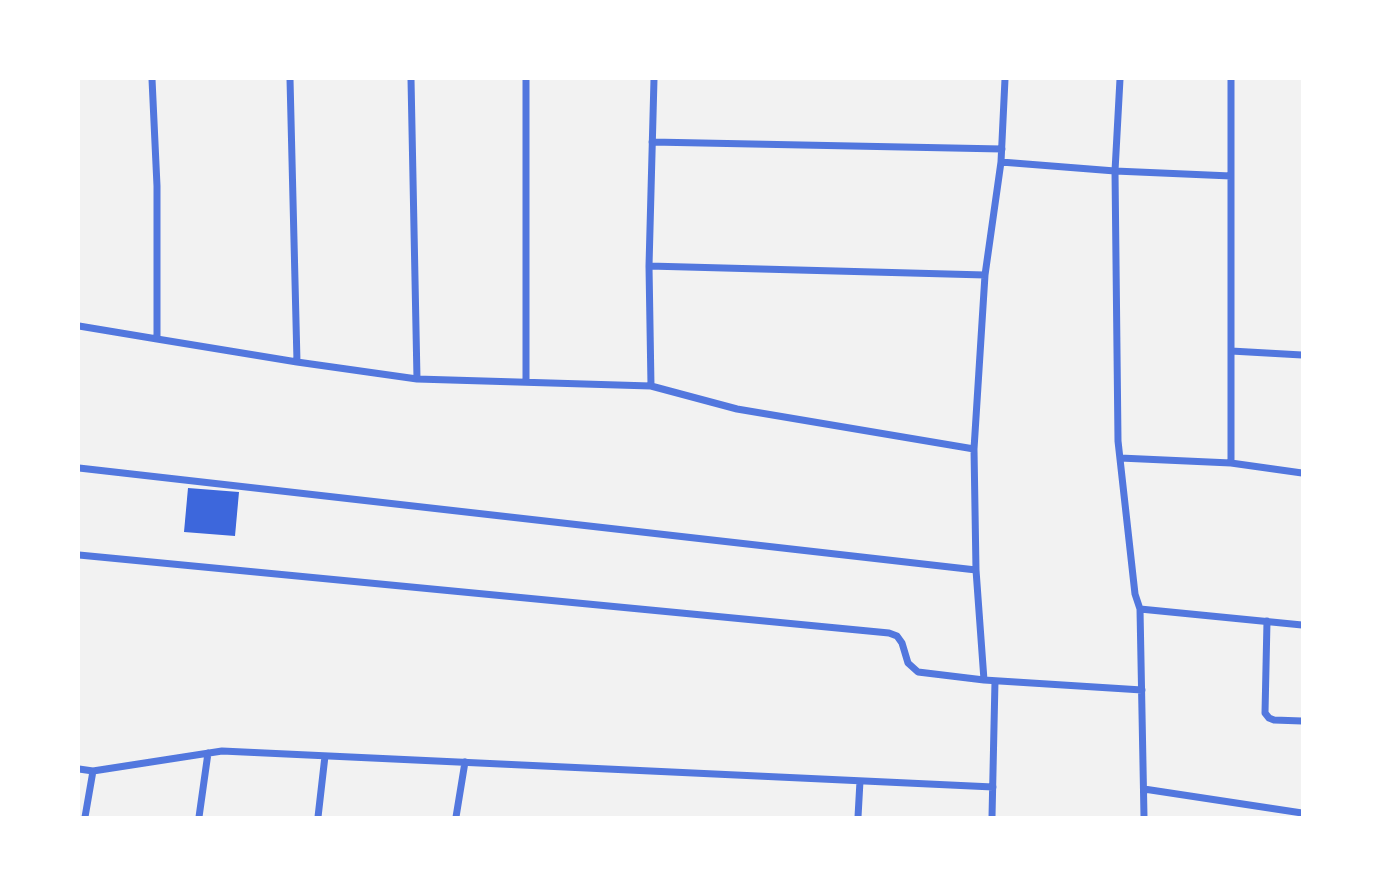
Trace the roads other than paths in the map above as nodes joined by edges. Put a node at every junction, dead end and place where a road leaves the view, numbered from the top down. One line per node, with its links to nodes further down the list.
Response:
1 (152, 79): 17 (street)
2 (290, 79): 20 (street)
3 (411, 79): 21 (street)
4 (526, 79): 22 (street)
5 (654, 79): 9 (street)
6 (1005, 79): 10 (street)
7 (1120, 79): 12 (street)
8 (1231, 79): 13 (street)
9 (652, 142): 10 (street); 14 (street)
10 (1002, 149): 11 (street)
11 (1002, 162): 12 (street); 15 (street)
12 (1115, 171): 13 (street); 25 (street)
13 (1231, 176): 18 (street)
14 (649, 266): 15 (street); 23 (street)
15 (985, 275): 24 (street)
16 (79, 326): 17 (street)
17 (157, 339): 20 (street)
18 (1231, 351): 19 (street); 26 (street)
19 (1302, 355)
20 (297, 362): 21 (street)
21 (418, 379): 22 (street)
22 (526, 382): 23 (street)
23 (652, 386): 24 (street)
24 (974, 449): 30 (street)
25 (1120, 458): 26 (street); 31 (street)
26 (1231, 463): 28 (street)
27 (79, 468): 30 (street)
28 (1302, 472)
29 (79, 555): 34 (street)
30 (976, 570): 34 (street)
31 (1140, 609): 32 (street); 36 (street)
32 (1267, 621): 33 (street); 37 (street)
33 (1302, 625)
34 (984, 681): 35 (street)
35 (995, 681): 36 (street); 44 (street)
36 (1142, 690): 45 (street)
37 (1302, 721)
38 (208, 753): 39 (street); 42 (street); 49 (street)
39 (325, 756): 40 (street); 50 (street)
40 (465, 762): 43 (street); 51 (street)
41 (79, 769): 42 (street)
42 (93, 771): 48 (street)
43 (860, 781): 44 (street); 52 (street)
44 (993, 787): 53 (street)
45 (1144, 789): 46 (street); 54 (street)
46 (1258, 806): 47 (street); 55 (street)
47 (1302, 813)
48 (85, 817)
49 (199, 817)
50 (318, 817)
51 (456, 817)
52 (858, 817)
53 (992, 817)
54 (1144, 817)
55 (1259, 817)

